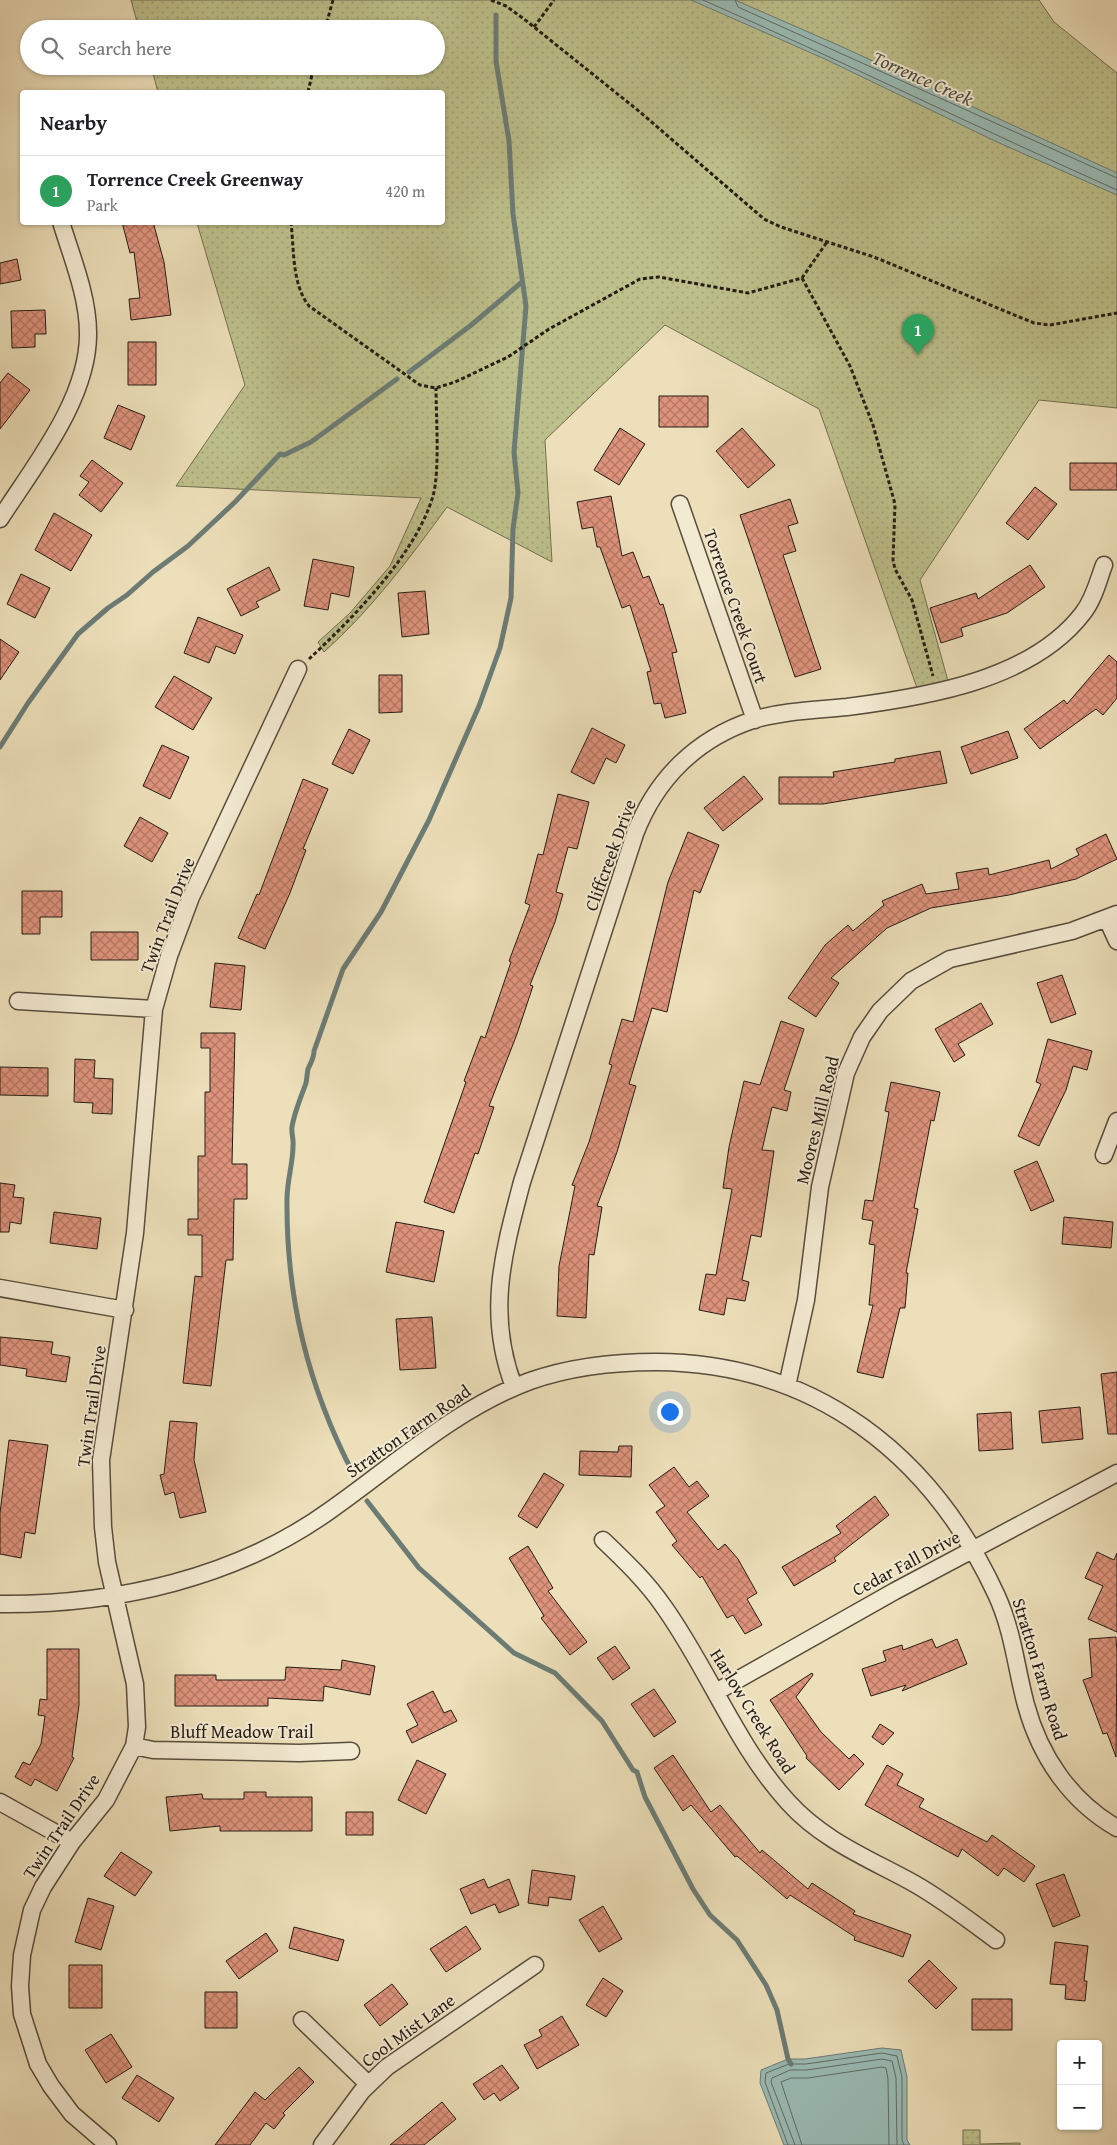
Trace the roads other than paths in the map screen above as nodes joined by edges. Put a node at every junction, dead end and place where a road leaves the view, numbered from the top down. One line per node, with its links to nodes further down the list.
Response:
1 (62, 225): 3 (street)
2 (680, 504): 6 (street, Torrence Creek Court)
3 (0, 519)
4 (1104, 564): 6 (street, Cliffcreek Drive)
5 (298, 669): 10 (street, Twin Trail Drive)
6 (754, 720): 16 (street, Cliffcreek Drive)
7 (1112, 917): 8 (street); 15 (street, Moores Mill Road)
8 (1117, 941)
9 (18, 1001): 10 (street)
10 (154, 1010): 14 (street, Twin Trail Drive)
11 (1117, 1121): 12 (street)
12 (1104, 1155)
13 (0, 1288): 14 (street)
14 (125, 1310): 20 (street, Twin Trail Drive)
15 (787, 1386): 16 (street, Stratton Farm Road); 19 (street, Stratton Farm Road)
16 (514, 1387): 20 (street, Stratton Farm Road)
17 (1117, 1473): 19 (street, Cedar Fall Drive)
18 (603, 1540): 22 (street, Harlow Creek Road)
19 (972, 1550): 22 (street, Cedar Fall Drive); 26 (street, Stratton Farm Road)
20 (115, 1595): 21 (street, Stratton Farm Road); 23 (street, Twin Trail Drive)
21 (0, 1604)
22 (716, 1692): 28 (street, Harlow Creek Road)
23 (134, 1746): 24 (street, Bluff Meadow Trail); 27 (street, Twin Trail Drive)
24 (351, 1751)
25 (0, 1802): 27 (street)
26 (1117, 1828)
27 (72, 1842): 32 (street, Twin Trail Drive)
28 (996, 1940)
29 (535, 1965): 31 (street, Cool Mist Lane)
30 (302, 2020): 31 (street)
31 (368, 2084): 33 (street, Cool Mist Lane)
32 (108, 2145)
33 (322, 2145)

